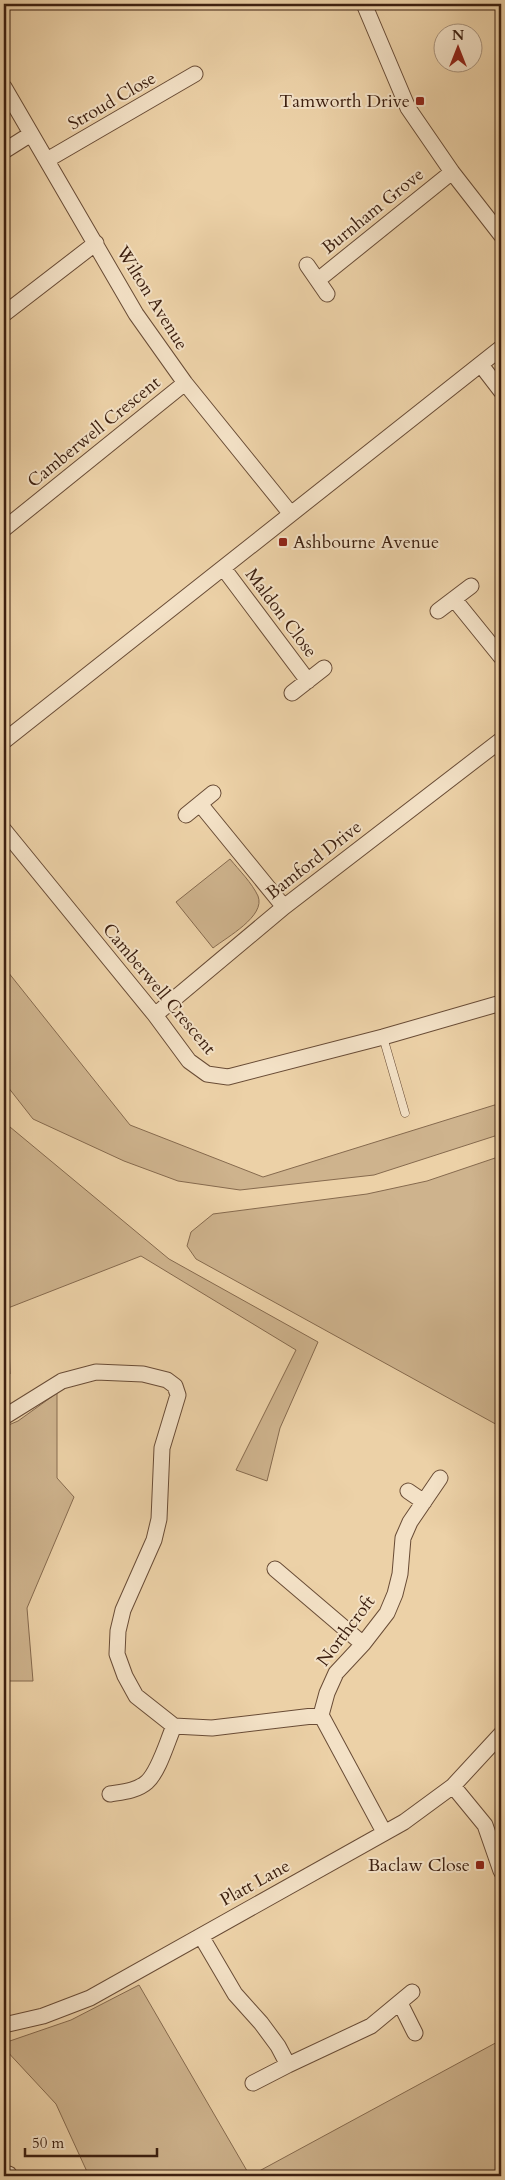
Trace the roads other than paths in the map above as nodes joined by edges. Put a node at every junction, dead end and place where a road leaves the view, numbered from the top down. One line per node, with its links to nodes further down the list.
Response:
1 (364, 4): 7 (street)
2 (195, 74): 6 (street, Stroud Close)
3 (4, 87): 4 (street, Wilton Avenue)
4 (31, 134): 5 (street); 6 (street, Wilton Avenue)
5 (4, 151)
6 (46, 160): 9 (street, Wilton Avenue)
7 (452, 172): 8 (street); 11 (street, Burnham Grove)
8 (501, 236)
9 (96, 243): 13 (street); 16 (street, Wilton Avenue)
10 (307, 265): 11 (street)
11 (318, 280): 12 (street)
12 (327, 294)
13 (4, 314)
14 (501, 348): 15 (street)
15 (480, 366): 17 (street); 18 (street)
16 (185, 383): 18 (street, Wilton Avenue); 19 (street, Camberwell Crescent)
17 (501, 391)
18 (291, 514): 20 (street)
19 (4, 529)
20 (224, 568): 26 (street, Maldon Close); 29 (street)
21 (470, 586): 22 (street)
22 (454, 599): 23 (street); 24 (street)
23 (438, 611)
24 (501, 658)
25 (324, 668): 26 (street)
26 (308, 680): 27 (street)
27 (292, 693)
28 (501, 740): 34 (street, Bamford Drive)
29 (4, 742)
30 (213, 793): 31 (street)
31 (200, 804): 32 (street); 34 (street)
32 (186, 815)
33 (4, 830): 36 (street, Camberwell Crescent)
34 (284, 906): 36 (street, Bamford Drive)
35 (501, 1003): 37 (street, Camberwell Crescent)
36 (155, 1015): 37 (street, Camberwell Crescent)
37 (384, 1037): 38 (lane)
38 (405, 1113)
39 (4, 1417): 46 (street)
40 (440, 1478): 42 (street, Northcroft)
41 (408, 1491): 42 (street)
42 (424, 1502): 44 (street, Northcroft)
43 (275, 1569): 44 (street)
44 (363, 1644): 45 (street, Northcroft)
45 (321, 1716): 46 (street); 50 (street)
46 (174, 1726): 49 (street)
47 (501, 1734): 48 (street, Platt Lane)
48 (453, 1786): 50 (street, Platt Lane); 51 (street)
49 (110, 1794)
50 (384, 1832): 52 (street, Platt Lane)
51 (501, 1871)
52 (201, 1936): 55 (street, Platt Lane); 57 (street)
53 (412, 1992): 54 (street)
54 (400, 2003): 56 (street); 57 (street)
55 (4, 2025)
56 (415, 2034)
57 (288, 2065): 58 (street)
58 (253, 2083)

